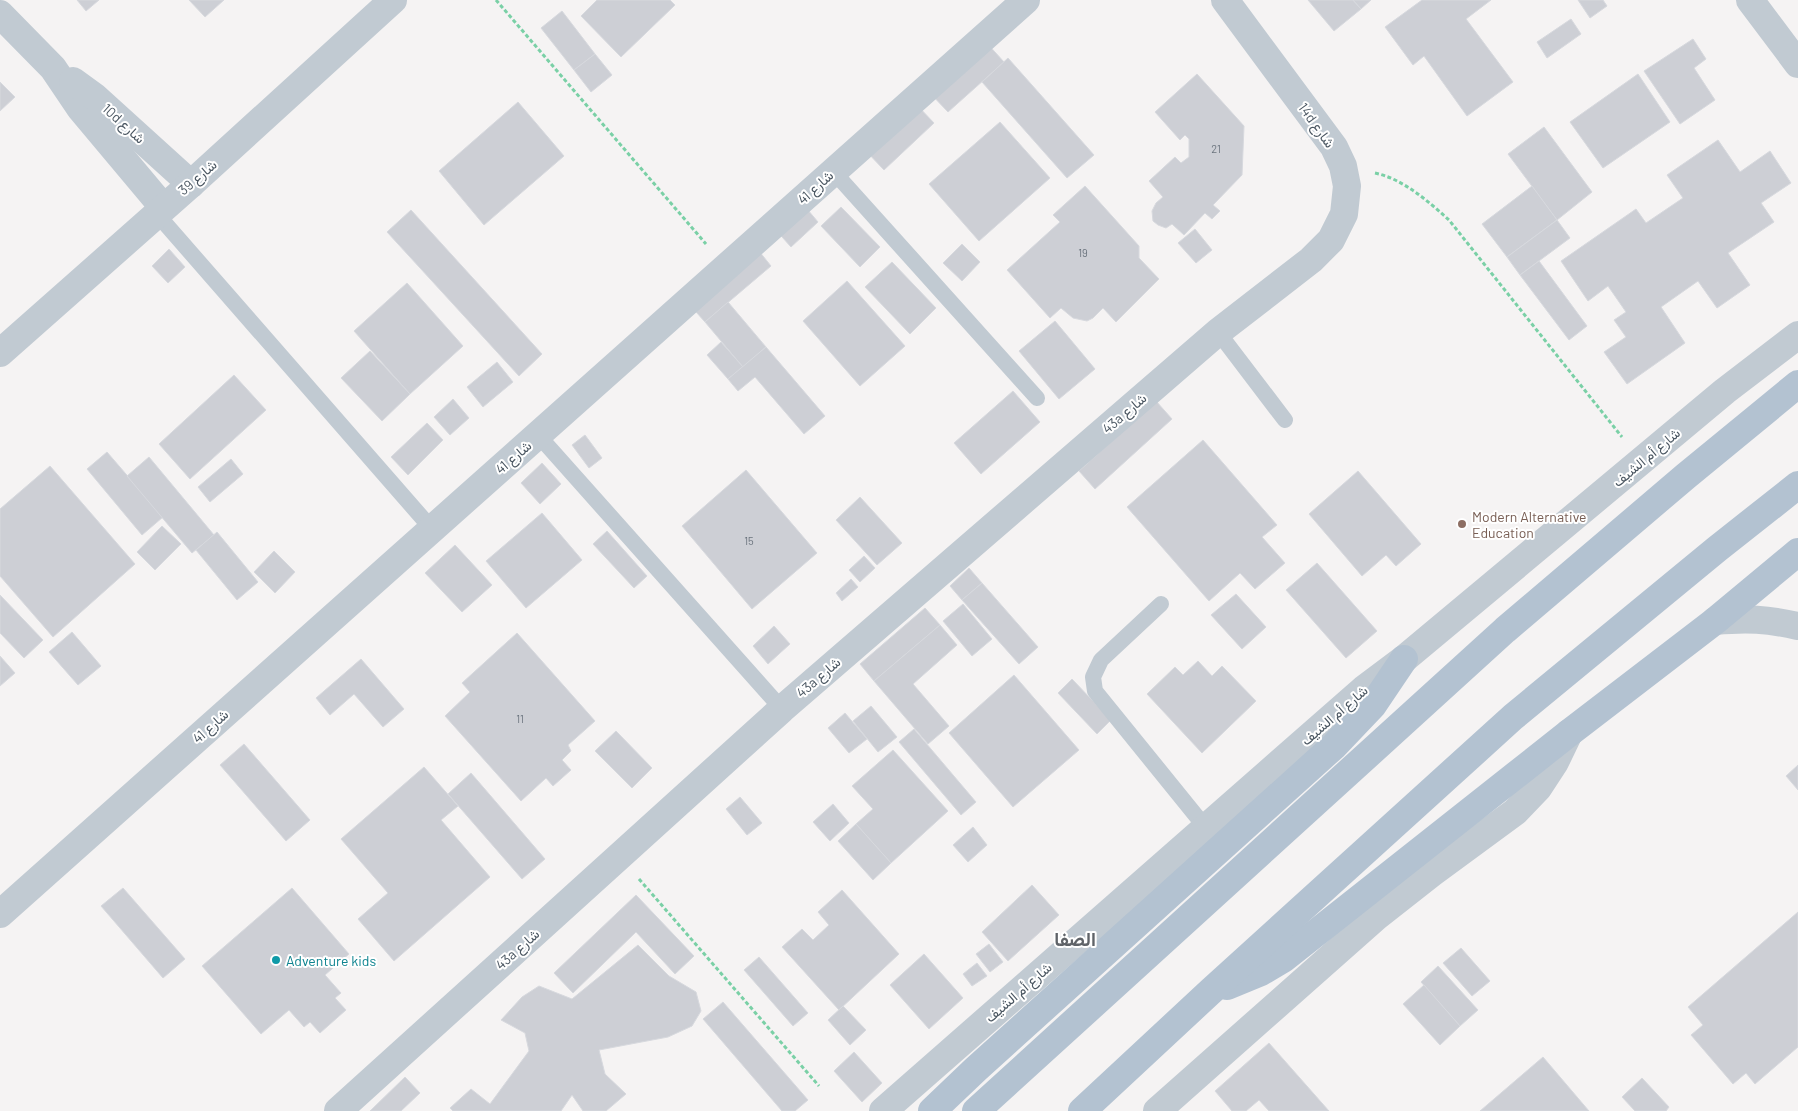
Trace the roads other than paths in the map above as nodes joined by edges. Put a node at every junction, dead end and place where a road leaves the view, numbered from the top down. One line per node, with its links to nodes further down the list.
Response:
1 (393, 0): 9 (street, شارع 39)
2 (1026, 0): 8 (street, شارع 41)
3 (1225, 0): 11 (street, 14d شارع)
4 (1750, 0): 6 (street)
5 (0, 14): 7 (street, 10d شارع)
6 (1798, 64)
7 (53, 68): 9 (street, 10d شارع); 10 (street, 10d شارع)
8 (833, 171): 16 (lane); 18 (street, شارع 41)
9 (191, 184): 10 (street, شارع 39)
10 (160, 210): 14 (street, شارع 39); 20 (lane)
11 (1310, 260): 12 (street, 43a شارع)
12 (1218, 332): 17 (lane); 26 (street, 43a شارع)
13 (1798, 335): 25 (street, شارع أم الشيف)
14 (0, 353)
15 (1798, 384): 34 (main road)
16 (1037, 398)
17 (1285, 420)
18 (538, 435): 20 (street, شارع 41); 26 (lane)
19 (1798, 485): 30 (main road)
20 (432, 529): 29 (street, شارع 41)
21 (1798, 552): 23 (main road)
22 (1161, 604): 28 (lane)
23 (1715, 621): 24 (street); 27 (main road)
24 (1798, 626)
25 (1404, 659): 28 (street, شارع أم الشيف); 33 (main road)
26 (782, 708): 31 (street, 43a شارع)
27 (1568, 733): 30 (main road); 36 (street)
28 (1206, 828): 32 (street, شارع أم الشيف)
29 (0, 914)
30 (1211, 991): 35 (main road)
31 (338, 1111)
32 (883, 1111)
33 (932, 1111)
34 (976, 1111)
35 (1082, 1111)
36 (1157, 1111)

